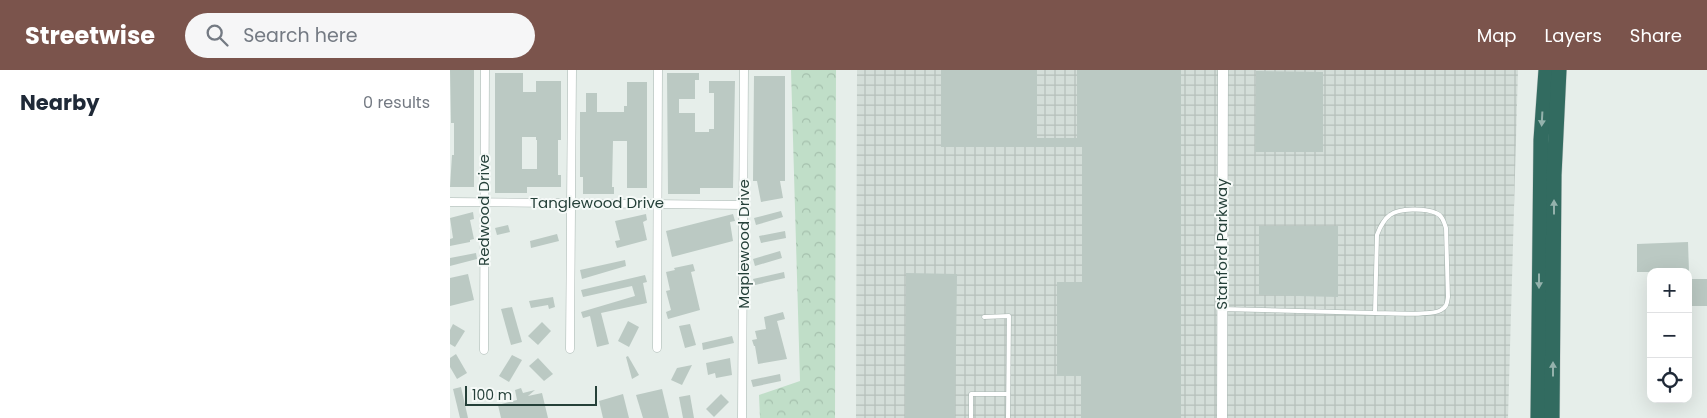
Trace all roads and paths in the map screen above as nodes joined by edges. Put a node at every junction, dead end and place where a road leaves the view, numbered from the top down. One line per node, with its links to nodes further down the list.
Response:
1 (486, 70): 9 (street, Redwood Drive)
2 (572, 70): 10 (street)
3 (658, 70): 11 (street)
4 (744, 70): 12 (street, Maplewood Drive)
5 (1223, 70): 13 (street, Stanford Parkway)
6 (1546, 70): 24 (highway, one-way to 24)
7 (1559, 70): 25 (highway, one-way to 7)
8 (450, 202): 9 (street, Tanglewood Drive)
9 (484, 202): 10 (street, Tanglewood Drive); 18 (street, Redwood Drive)
10 (571, 203): 11 (street, Tanglewood Drive); 17 (street)
11 (658, 204): 12 (street, Tanglewood Drive); 16 (street)
12 (744, 204): 20 (street, Maplewood Drive)
13 (1222, 310): 14 (lane); 23 (street, Stanford Parkway)
14 (1375, 313): 14 (lane)
15 (984, 317): 19 (lane)
16 (656, 348)
17 (570, 349)
18 (484, 350)
19 (1008, 394): 21 (lane); 22 (lane)
20 (742, 418)
21 (971, 418)
22 (1008, 418)
23 (1222, 418)
24 (1538, 418)
25 (1552, 418)

